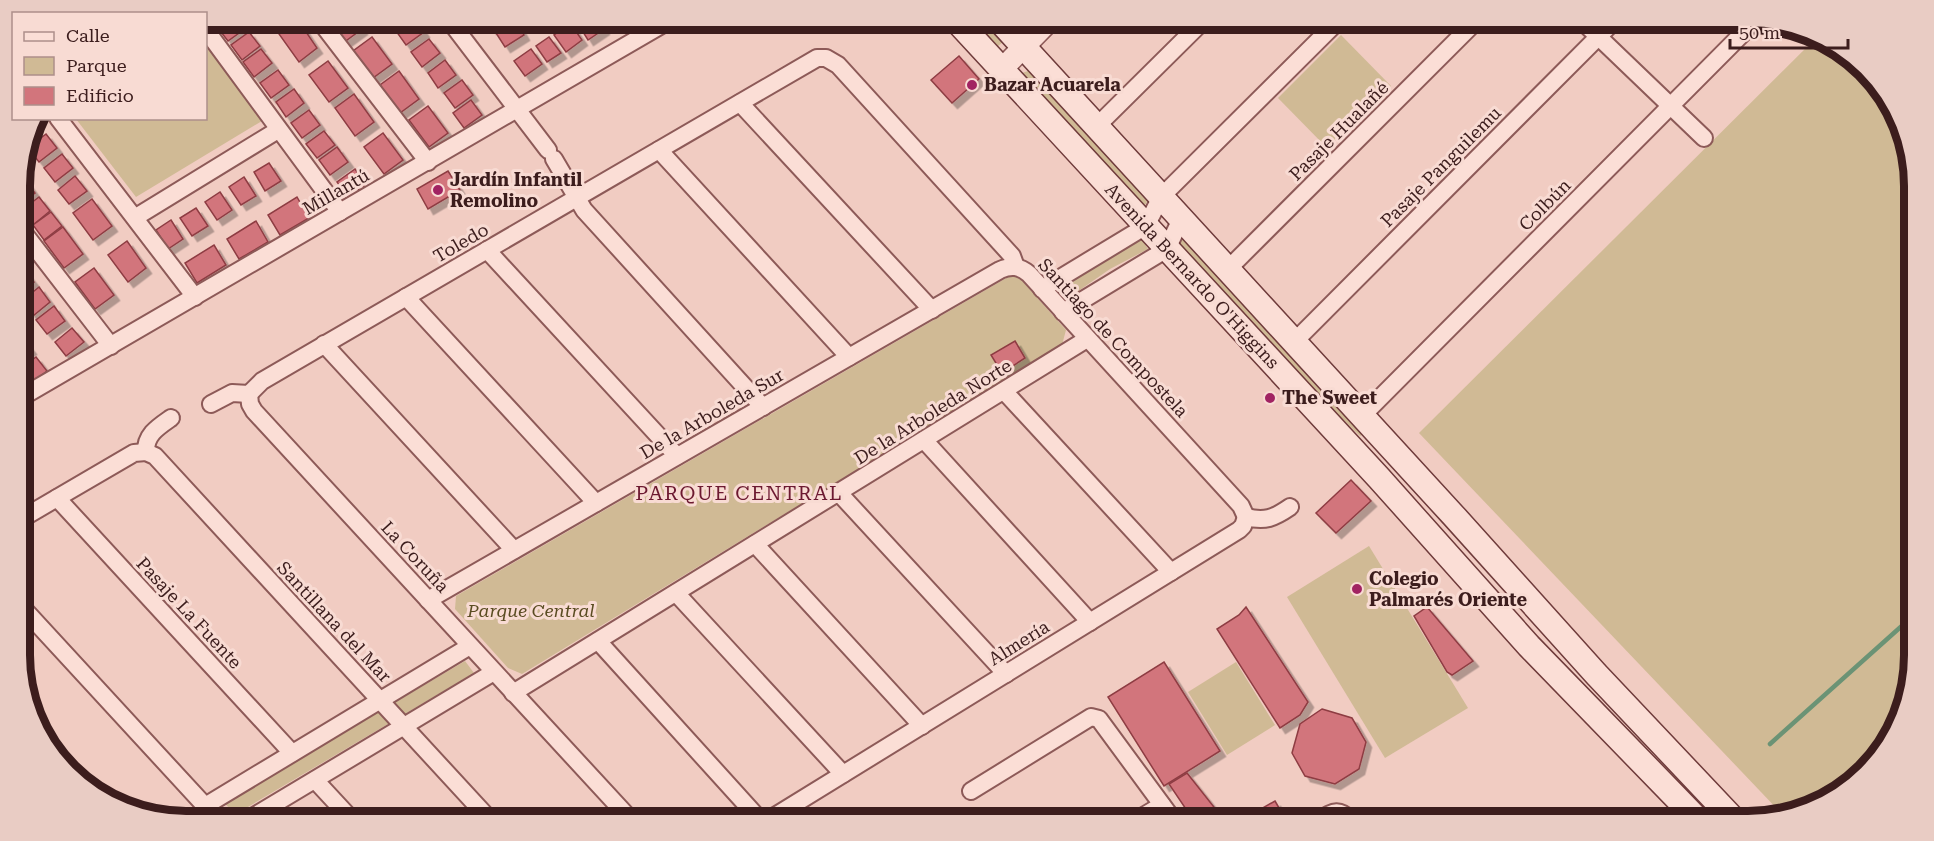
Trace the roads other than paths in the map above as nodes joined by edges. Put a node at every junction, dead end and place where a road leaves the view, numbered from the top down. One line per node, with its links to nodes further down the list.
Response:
1 (327, 30): 26 (street)
2 (457, 30): 20 (street)
3 (653, 30): 20 (street, Millantú)
4 (965, 30): 17 (main road, Avenida Bernardo O'Higgins)
5 (1008, 30): 15 (main road, Avenida Bernardo O'Higgins)
6 (1040, 30): 15 (street)
7 (1194, 30): 22 (street)
8 (1329, 30): 27 (street)
9 (1467, 30): 37 (street, Pasaje Hualañé)
10 (1592, 30): 14 (street)
11 (1605, 30): 14 (street, Pasaje Panguilemu)
12 (1746, 30): 19 (street, Colbún)
13 (207, 31): 23 (street)
14 (1599, 36): 19 (street); 44 (street, Pasaje Panguilemu)
15 (1024, 47): 17 (street); 22 (main road, Avenida Bernardo O'Higgins)
16 (826, 58): 18 (street, Toledo); 36 (street, Santiago de Compostela)
17 (1002, 69): 32 (main road, Avenida Bernardo O'Higgins)
18 (740, 103): 25 (street, Toledo); 41 (street)
19 (1671, 106): 24 (street); 55 (street, Colbún)
20 (517, 110): 26 (street, Millantú); 28 (street)
21 (60, 120): 30 (street)
22 (1097, 126): 27 (main road, Avenida Bernardo O'Higgins)
23 (278, 130): 29 (street); 30 (street)
24 (1704, 138)
25 (659, 150): 28 (street, Toledo); 48 (street)
26 (428, 162): 29 (street, Millantú)
27 (1161, 196): 31 (main road, Avenida Bernardo O'Higgins); 32 (street)
28 (576, 198): 35 (street, Toledo); 53 (street)
29 (340, 212): 39 (street, Millantú)
30 (136, 218): 39 (street)
31 (1181, 219): 34 (street); 37 (main road, Avenida Bernardo O'Higgins)
32 (1146, 226): 34 (main road, Avenida Bernardo O'Higgins); 38 (street)
33 (30, 241): 46 (street)
34 (1167, 249): 42 (street); 56 (main road, Avenida Bernardo O'Higgins)
35 (487, 250): 40 (street, Toledo); 59 (street)
36 (1016, 267): 38 (street, Santiago de Compostela); 41 (street, De la Arboleda Sur)
37 (1228, 269): 44 (main road, Avenida Bernardo O'Higgins)
38 (1042, 289): 42 (street, Santiago de Compostela)
39 (195, 297): 46 (street, Millantú)
40 (406, 297): 45 (street, Toledo); 62 (street)
41 (932, 310): 48 (street, De la Arboleda Sur)
42 (1069, 319): 43 (street, Santiago de Compostela); 47 (street)
43 (1088, 339): 47 (street, De la Arboleda Norte); 65 (street, Santiago de Compostela)
44 (1294, 342): 55 (main road, Avenida Bernardo O'Higgins)
45 (324, 344): 51 (street, Toledo); 67 (street)
46 (111, 345): 50 (street, Millantú)
47 (1066, 352): 49 (street, De la Arboleda Norte)
48 (849, 357): 53 (street, De la Arboleda Sur)
49 (1004, 391): 57 (street, De la Arboleda Norte); 68 (street)
50 (30, 392)
51 (249, 394): 52 (street, Toledo); 70 (street, La Coruña)
52 (211, 404)
53 (763, 407): 59 (street, De la Arboleda Sur)
54 (171, 418): 58 (street)
55 (1370, 424): 56 (main road); 97 (main road, Avenida Bernardo O'Higgins)
56 (1337, 433): 96 (main road, Avenida Bernardo O'Higgins)
57 (924, 440): 60 (street, De la Arboleda Norte); 72 (street)
58 (146, 452): 61 (street); 78 (street, Santillana del Mar)
59 (677, 456): 62 (street, De la Arboleda Sur)
60 (838, 492): 66 (street, De la Arboleda Norte); 76 (street)
61 (57, 498): 64 (street); 81 (street, Pasaje La Fuente)
62 (596, 503): 67 (street, De la Arboleda Sur)
63 (1290, 507): 65 (street)
64 (30, 514)
65 (1246, 517): 68 (street, Almería)
66 (755, 544): 69 (street, De la Arboleda Norte); 79 (street)
67 (514, 550): 70 (street, De la Arboleda Sur)
68 (1171, 572): 72 (street, Almería)
69 (676, 593): 73 (street, De la Arboleda Norte); 82 (street)
70 (428, 600): 74 (street, La Coruña)
71 (30, 616): 86 (street)
72 (1090, 622): 76 (street, Almería)
73 (598, 641): 77 (street, De la Arboleda Norte); 92 (street)
74 (470, 646): 75 (street, La Coruña); 78 (street)
75 (494, 672): 77 (street, La Coruña); 80 (street)
76 (1006, 674): 79 (street, Almería)
77 (513, 693): 91 (street, La Coruña)
78 (380, 700): 80 (street, Santillana del Mar); 81 (street)
79 (922, 726): 82 (street, Almería)
80 (404, 727): 83 (street); 90 (street, Santillana del Mar)
81 (292, 753): 86 (street)
82 (843, 774): 93 (street, Almería)
83 (315, 780): 88 (street); 89 (street)
84 (971, 791): 85 (street)
85 (1162, 805): 94 (street); 95 (street)
86 (205, 806): 87 (street)
87 (209, 811)
88 (264, 811)
89 (344, 811)
90 (482, 811)
91 (623, 811)
92 (752, 811)
93 (782, 811)
94 (1152, 811)
95 (1166, 811)
96 (1689, 811)
97 (1725, 811)

